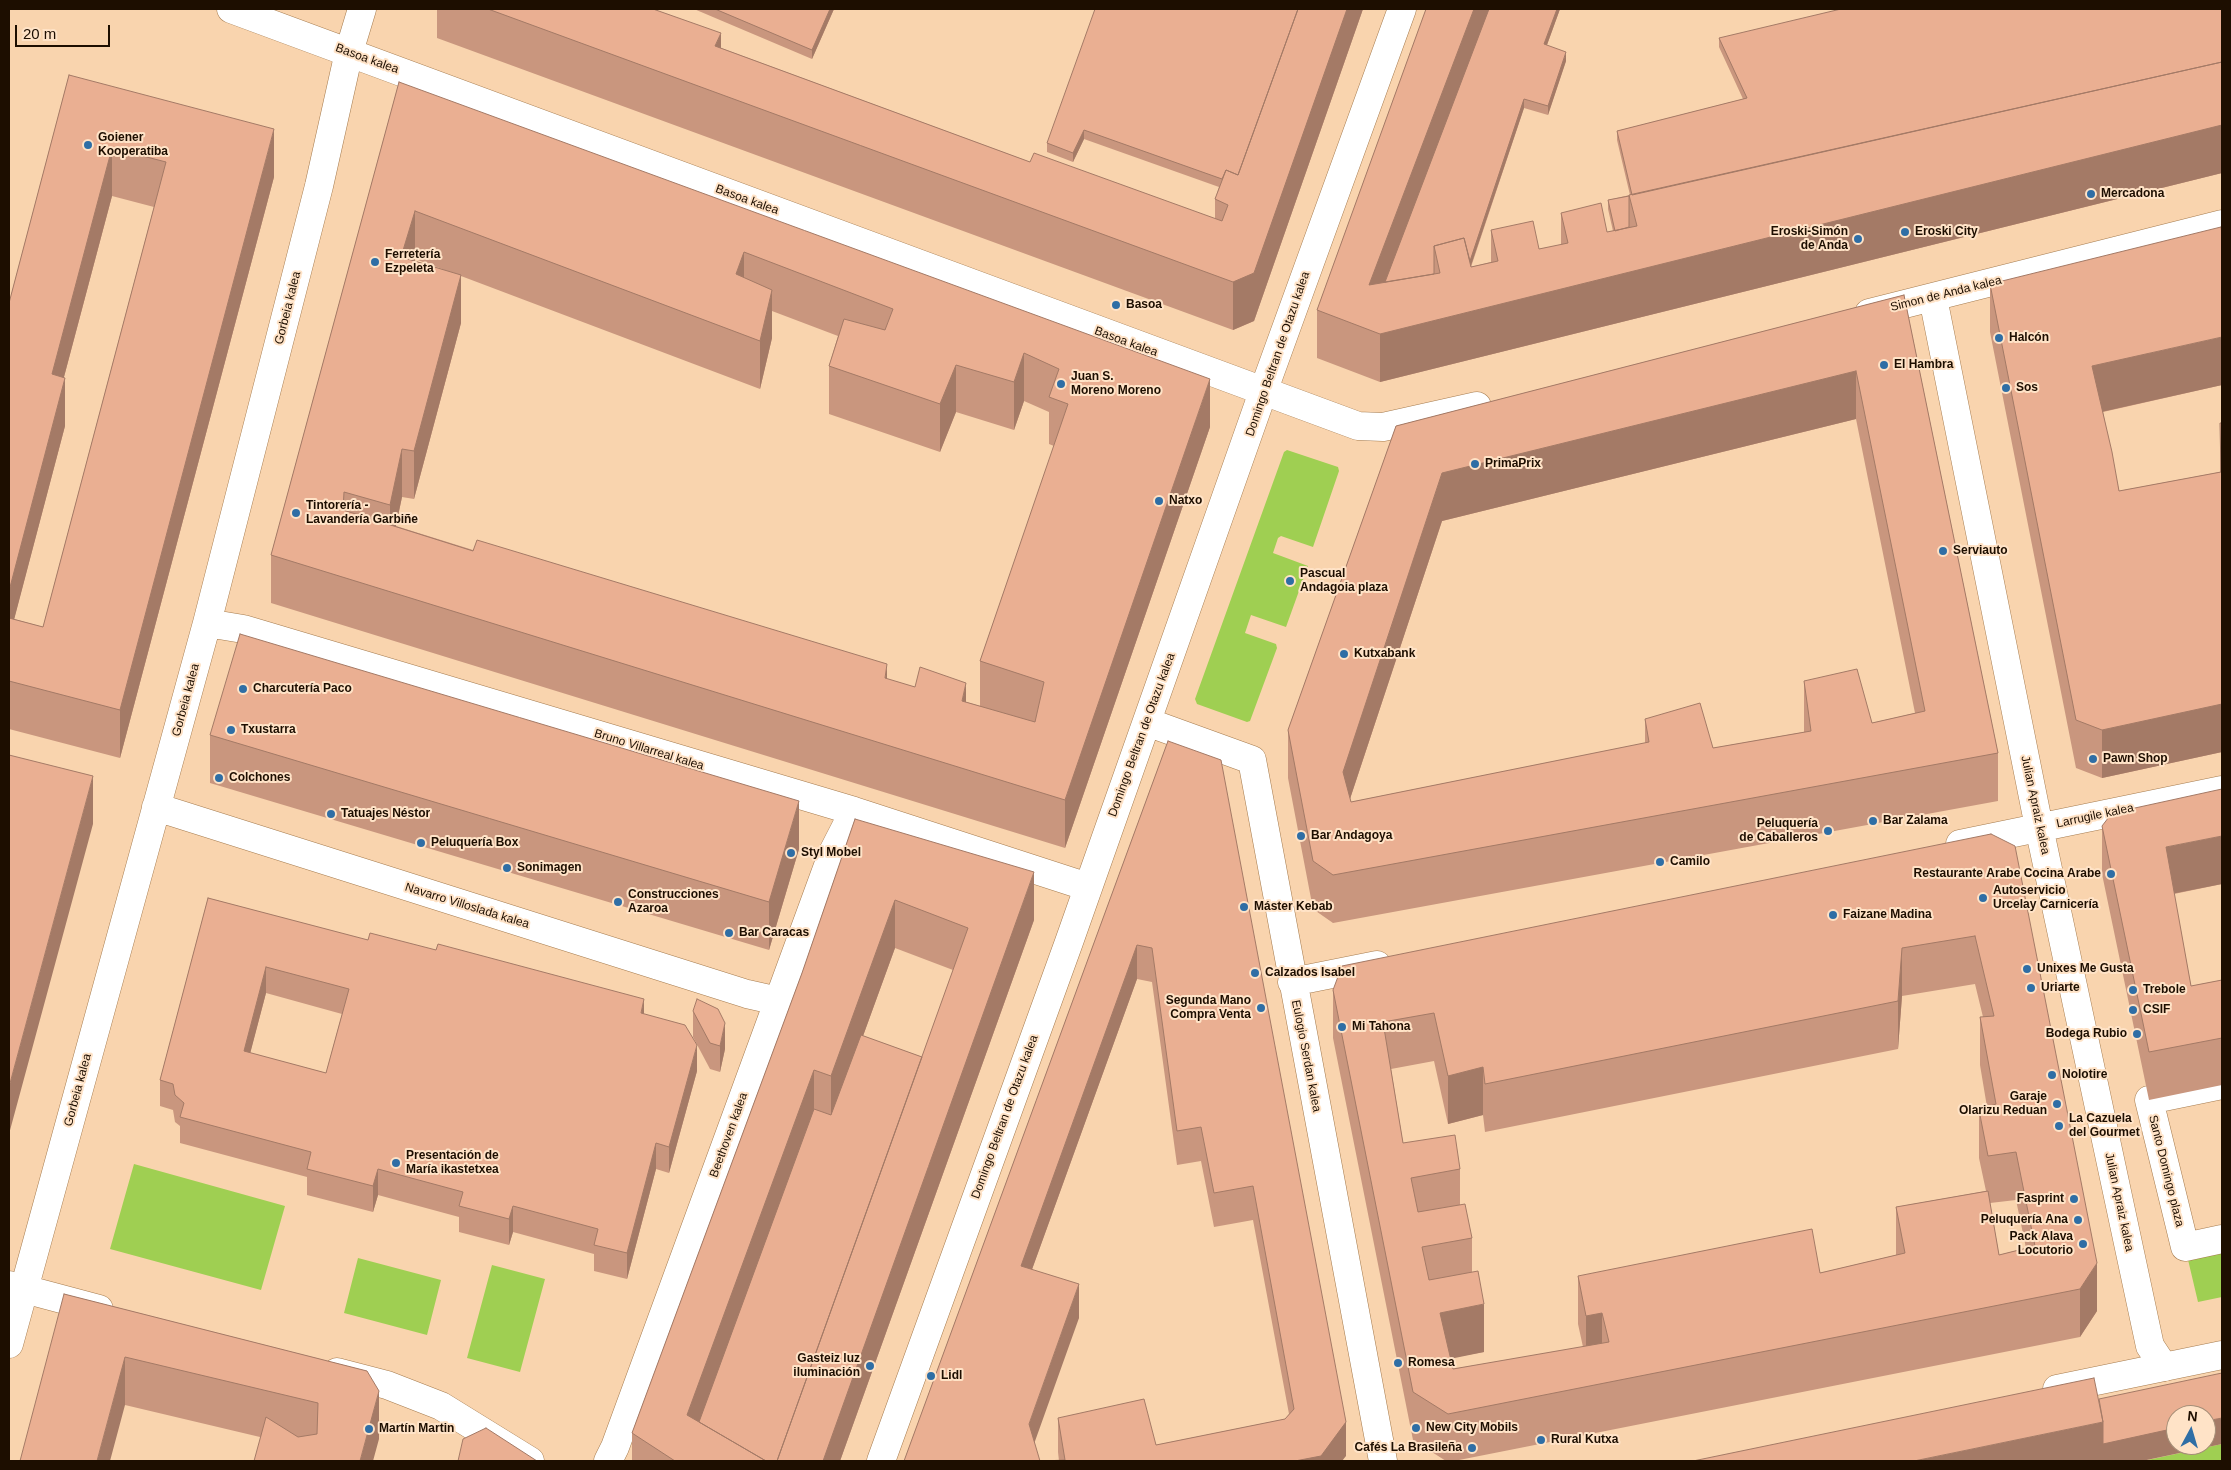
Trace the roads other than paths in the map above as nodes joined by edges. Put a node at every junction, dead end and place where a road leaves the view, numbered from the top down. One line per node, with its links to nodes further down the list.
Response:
1 (231, 9): 4 (street, Basoa kalea)
2 (362, 9): 4 (street, Gorbeia kalea)
3 (1402, 9): 8 (street, Domingo Beltran de Otazu kalea)
4 (349, 52): 8 (street, Basoa kalea); 10 (street, Gorbeia kalea)
5 (2222, 224): 6 (street, Simon de Anda kalea)
6 (1933, 298): 7 (street, Simon de Anda kalea); 15 (street, Julian Apraiz kalea)
7 (1848, 318)
8 (1263, 392): 9 (street); 11 (street, Domingo Beltran de Otazu kalea)
9 (1500, 401)
10 (207, 623): 13 (street, Gorbeia kalea); 14 (street, Bruno Villarreal kalea)
11 (1147, 722): 17 (street, Domingo Beltran de Otazu kalea); 19 (street, Eulogio Serdan kalea)
12 (2222, 790): 15 (street, Larrugile kalea)
13 (156, 807): 20 (street, Navarro Villoslada kalea); 23 (street, Gorbeia kalea)
14 (854, 810): 17 (street, Bruno Villarreal kalea); 20 (street, Beethoven kalea)
15 (2039, 827): 16 (street, Larrugile kalea); 28 (street, Julian Apraiz kalea)
16 (1935, 849)
17 (1088, 887): 32 (street, Domingo Beltran de Otazu kalea)
18 (1397, 961): 19 (street)
19 (1292, 982): 33 (street, Eulogio Serdan kalea)
20 (778, 1001): 31 (street, Beethoven kalea)
21 (2222, 1085): 22 (street, Santo Domingo plaza)
22 (2222, 1239)
23 (16, 1287): 24 (street); 25 (street, Gorbeia kalea)
24 (120, 1315)
25 (9, 1344)
26 (2222, 1355): 28 (street)
27 (311, 1365): 30 (street)
28 (2164, 1367): 29 (street)
29 (2037, 1393)
30 (530, 1461)
31 (608, 1461)
32 (881, 1461)
33 (1383, 1461)

